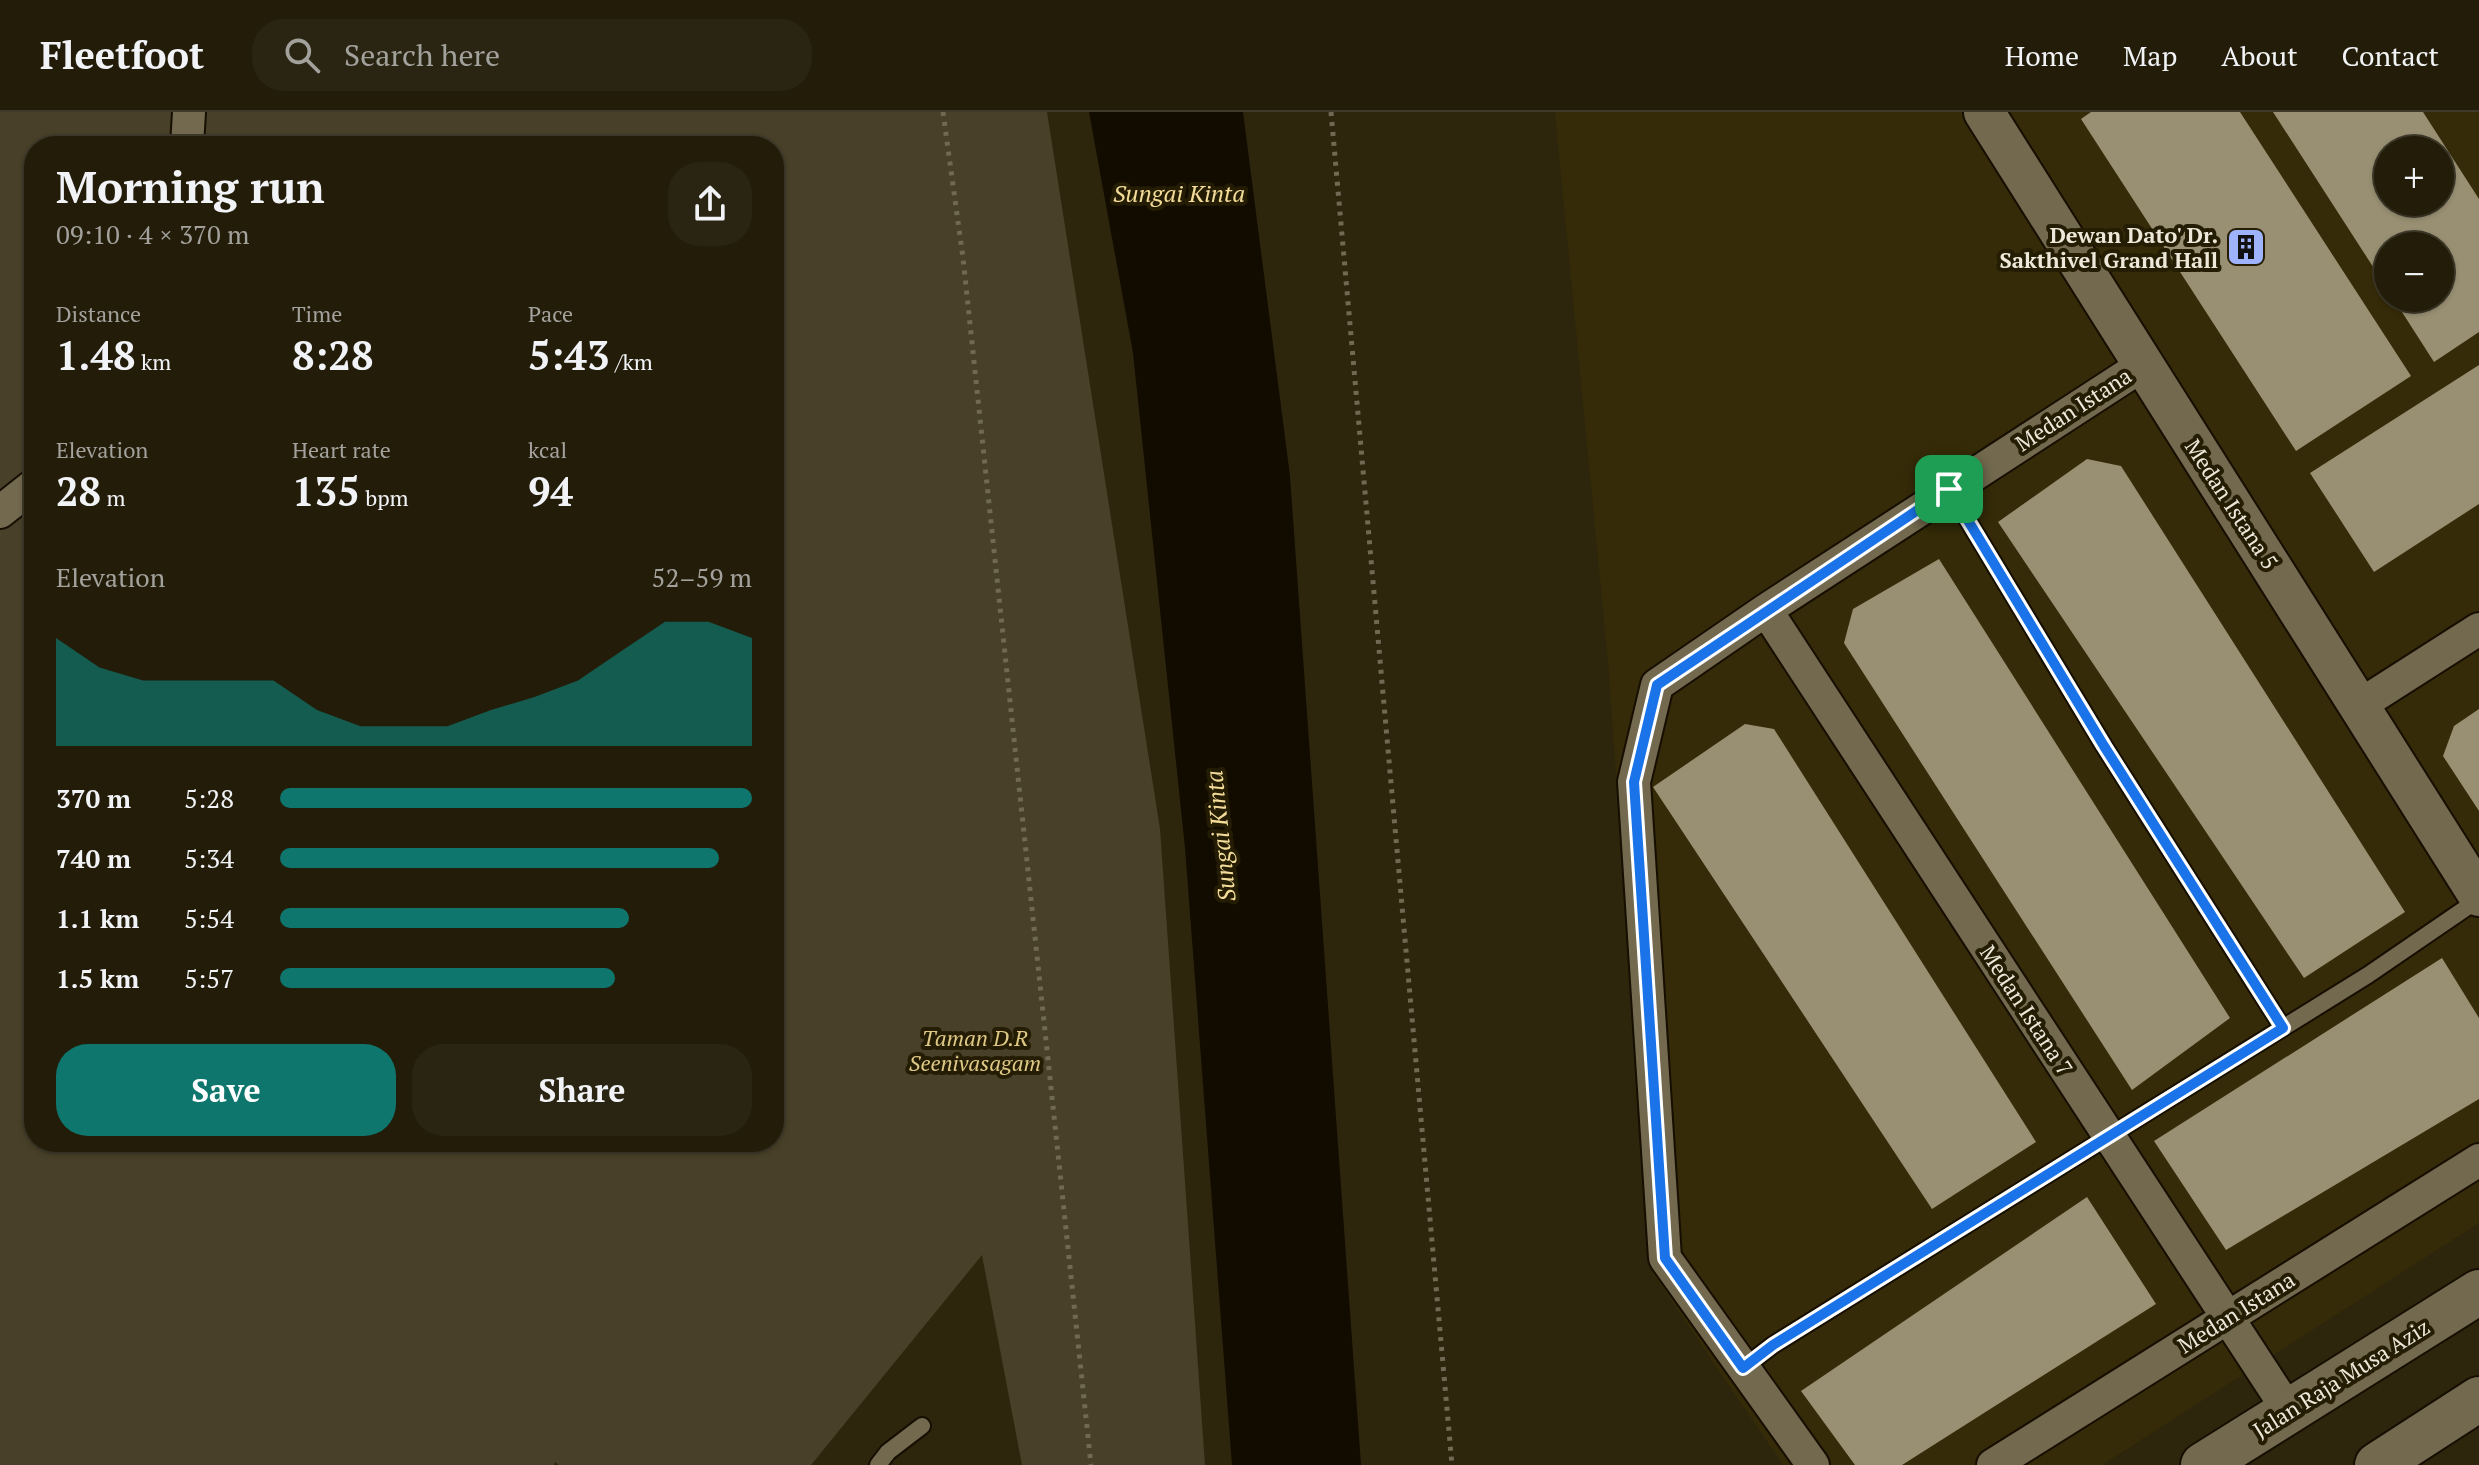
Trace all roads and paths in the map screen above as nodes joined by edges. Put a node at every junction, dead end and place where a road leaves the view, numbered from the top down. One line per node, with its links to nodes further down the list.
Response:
1 (189, 112): 5 (street)
2 (943, 112): 24 (path)
3 (1331, 112): 25 (path)
4 (1984, 112): 6 (street, Medan Istana 5)
5 (188, 136)
6 (2143, 365): 7 (street, Medan Istana); 12 (street, Medan Istana 5)
7 (1949, 489): 10 (street, Medan Istana); 14 (lane)
8 (24, 493): 9 (street)
9 (0, 512)
10 (1766, 610): 15 (street, Medan Istana 7); 19 (street, Medan Istana)
11 (2479, 629): 12 (street)
12 (2360, 705): 13 (street, Medan Istana 5)
13 (2479, 898): 14 (lane)
14 (2283, 1028): 15 (lane)
15 (2109, 1135): 18 (street, Medan Istana 7); 19 (lane)
16 (2479, 1160): 18 (street, Medan Istana)
17 (2479, 1292): 21 (main road, Jalan Raja Musa Aziz)
18 (2227, 1317): 21 (street, Medan Istana 7); 27 (street, Medan Istana)
19 (1743, 1368): 26 (street, Medan Istana)
20 (2479, 1399): 29 (main road)
21 (2288, 1410): 28 (main road, Jalan Raja Musa Aziz)
22 (922, 1426): 23 (lane)
23 (878, 1465)
24 (1091, 1465)
25 (1452, 1465)
26 (1813, 1465)
27 (1993, 1465)
28 (2203, 1465)
29 (2377, 1465)

